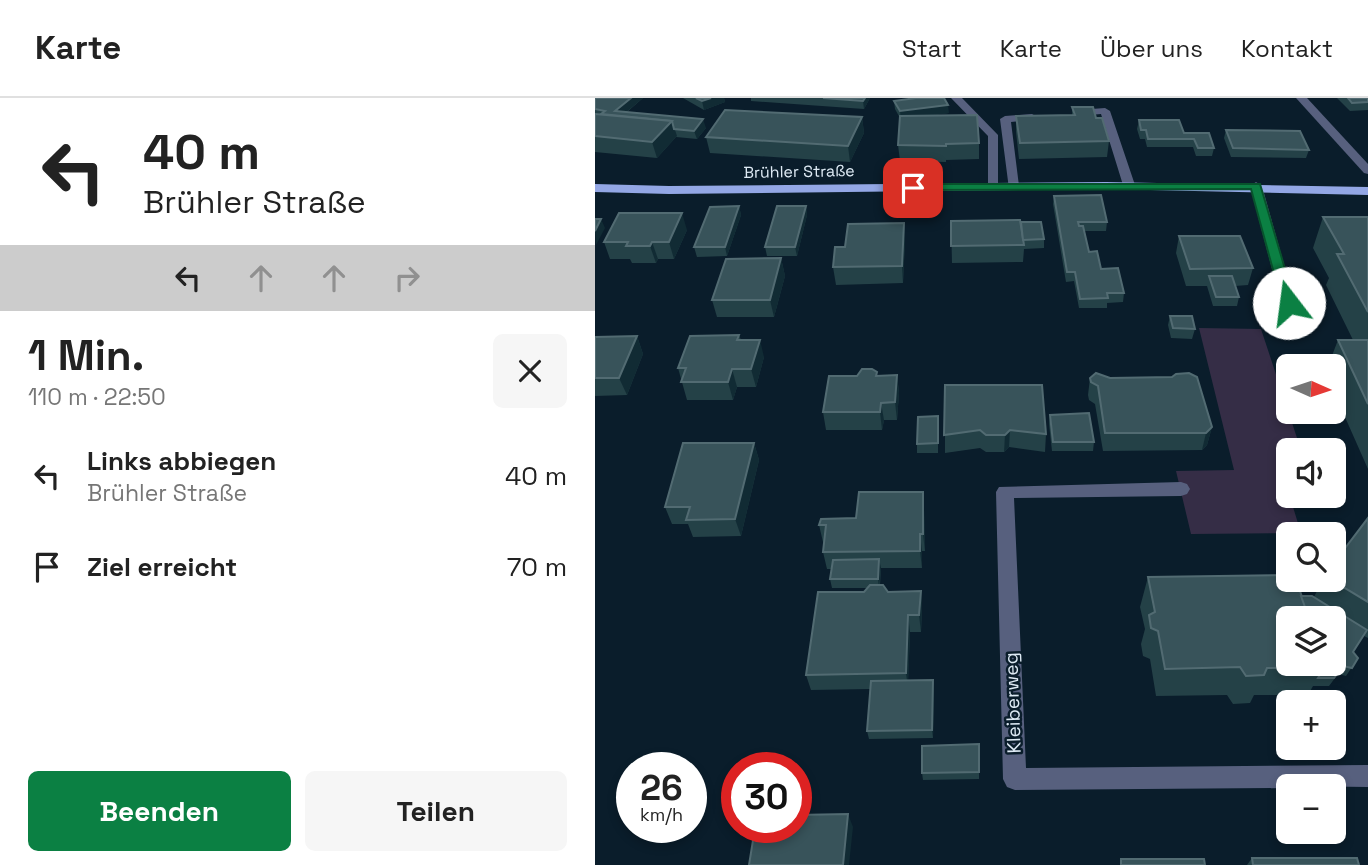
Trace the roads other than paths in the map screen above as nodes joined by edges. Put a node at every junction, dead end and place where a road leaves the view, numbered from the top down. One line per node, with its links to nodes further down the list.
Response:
1 (956, 98): 10 (street)
2 (1301, 98): 5 (street)
3 (1078, 113): 6 (street)
4 (1032, 117): 7 (street)
5 (1368, 171)
6 (1129, 185): 7 (main road, Brühler Straße); 8 (main road, Brühler Straße)
7 (1013, 186): 10 (main road, Brühler Straße)
8 (1256, 186): 11 (main road, Brühler Straße); 12 (street)
9 (595, 187): 10 (main road, Brühler Straße)
10 (994, 187)
11 (1368, 191)
12 (1296, 329)
13 (1181, 489): 14 (street, Kleiberweg)
14 (1368, 776)

